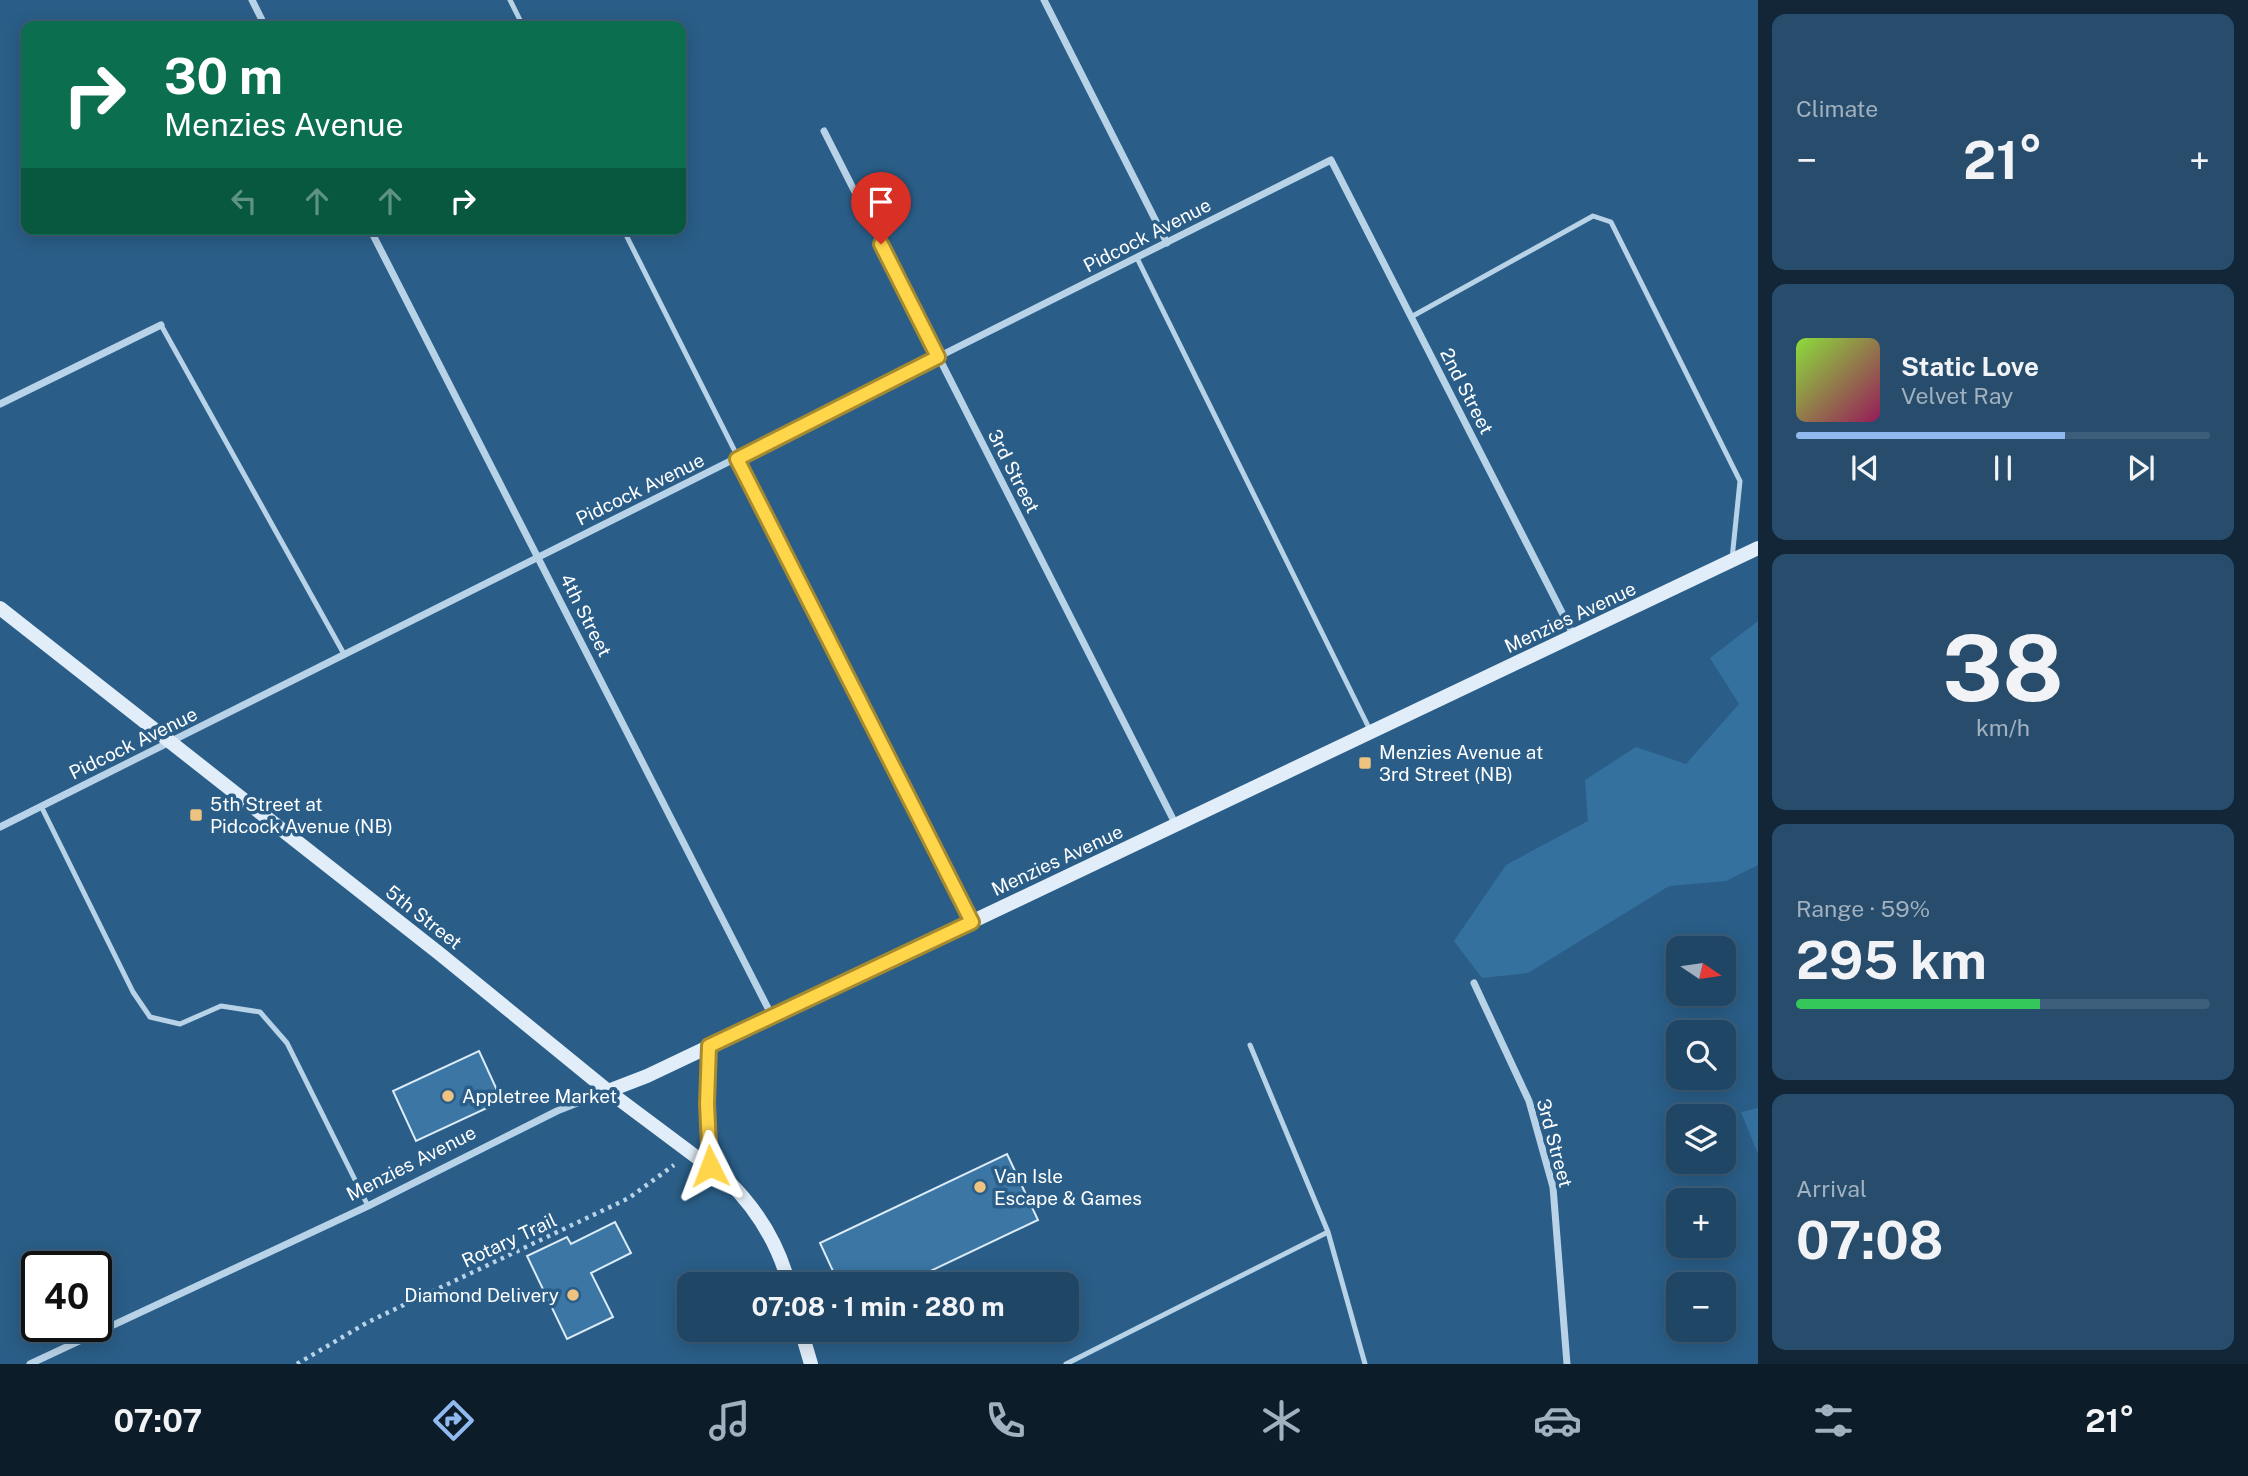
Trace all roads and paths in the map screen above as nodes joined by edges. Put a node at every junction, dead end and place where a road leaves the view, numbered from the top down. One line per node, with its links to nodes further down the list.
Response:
1 (251, 0): 4 (street)
2 (510, 0): 5 (lane)
3 (1044, 0): 10 (street)
4 (262, 21)
5 (520, 21)
6 (824, 131): 14 (street, 3rd Street)
7 (1331, 160): 10 (street, Pidcock Avenue); 12 (street, 2nd Street)
8 (373, 235): 18 (street, 4th Street)
9 (626, 235): 16 (lane)
10 (1167, 243): 11 (street, Pidcock Avenue)
11 (1137, 258): 14 (street, Pidcock Avenue); 23 (lane)
12 (1411, 317): 19 (lane); 21 (street, 2nd Street)
13 (161, 325): 15 (street); 22 (lane)
14 (938, 357): 16 (street, Pidcock Avenue); 26 (street, 3rd Street)
15 (0, 404)
16 (737, 459): 18 (street, Pidcock Avenue); 28 (lane)
17 (1758, 548): 19 (street, Menzies Avenue)
18 (538, 556): 22 (street, Pidcock Avenue); 30 (street, 4th Street)
19 (1732, 562): 21 (street, Menzies Avenue)
20 (0, 608): 24 (street, 5th Street)
21 (1574, 636): 23 (street, Menzies Avenue)
22 (344, 654): 24 (street, Pidcock Avenue)
23 (1371, 733): 26 (street, Menzies Avenue)
24 (170, 743): 25 (street, Pidcock Avenue); 33 (street, 5th Street)
25 (41, 806): 27 (street, Pidcock Avenue); 36 (lane)
26 (1176, 825): 28 (street, Menzies Avenue)
27 (0, 827)
28 (972, 922): 30 (street, Menzies Avenue)
29 (1474, 983): 45 (street, 3rd Street)
30 (772, 1016): 32 (street, Menzies Avenue)
31 (1250, 1045): 37 (lane)
32 (709, 1046): 33 (street, Menzies Avenue); 35 (street)
33 (608, 1091): 34 (street, 5th Street); 36 (street, Menzies Avenue)
34 (691, 1152): 35 (street, 5th Street); 41 (path, Rotary Trail)
35 (710, 1166): 38 (street, 5th Street)
36 (368, 1206): 40 (street, Menzies Avenue)
37 (1328, 1231): 43 (lane); 44 (lane)
38 (785, 1272)
39 (805, 1342): 42 (street)
40 (30, 1364)
41 (297, 1364)
42 (811, 1364)
43 (1066, 1364)
44 (1365, 1364)
45 (1567, 1364)

